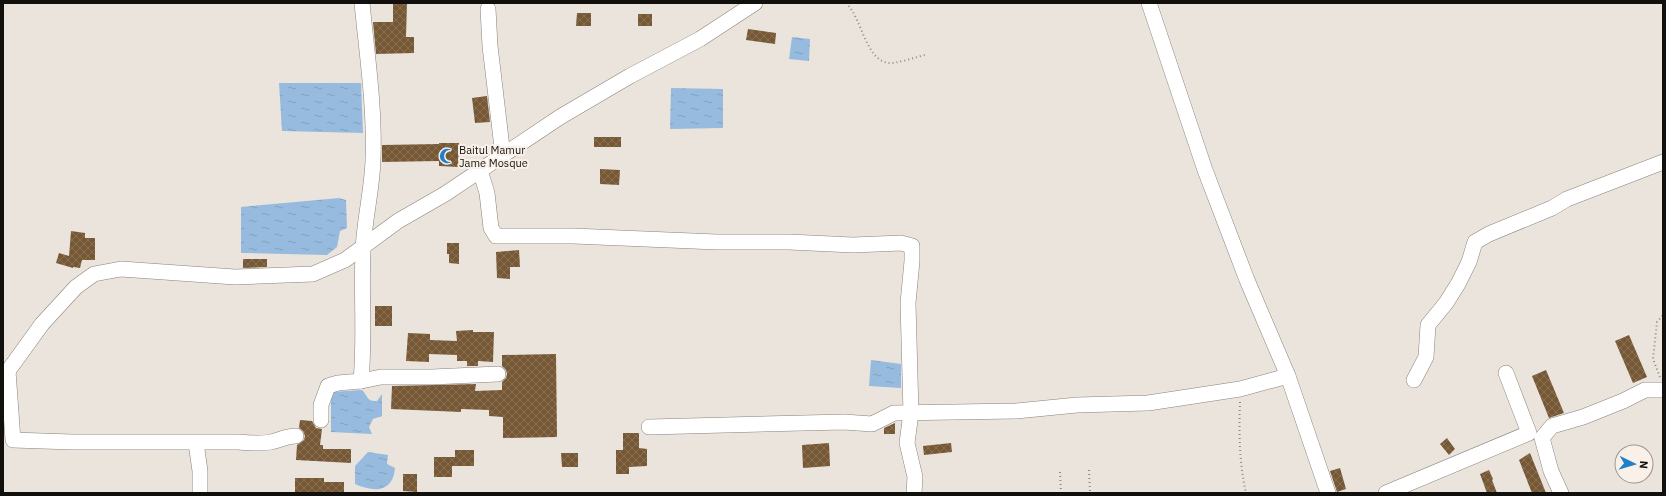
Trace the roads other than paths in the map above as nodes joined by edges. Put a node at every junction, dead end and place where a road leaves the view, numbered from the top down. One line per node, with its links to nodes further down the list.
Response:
1 (362, 3): 8 (street)
2 (755, 3): 5 (street)
3 (1150, 3): 12 (street)
4 (488, 9): 5 (street)
5 (502, 156): 7 (street)
6 (1663, 162): 13 (street)
7 (480, 170): 8 (street); 16 (street)
8 (363, 246): 9 (street); 14 (street)
9 (5, 372): 20 (street)
10 (1506, 373): 24 (street)
11 (498, 374): 14 (street)
12 (1288, 376): 16 (street); 23 (street)
13 (1414, 380)
14 (361, 381): 17 (street)
15 (1662, 384): 25 (street)
16 (911, 414): 18 (street); 22 (street)
17 (321, 420)
18 (649, 427)
19 (296, 436): 20 (street)
20 (196, 443): 21 (street)
21 (200, 493)
22 (914, 493)
23 (1328, 493)
24 (1386, 493)
25 (1561, 493)

